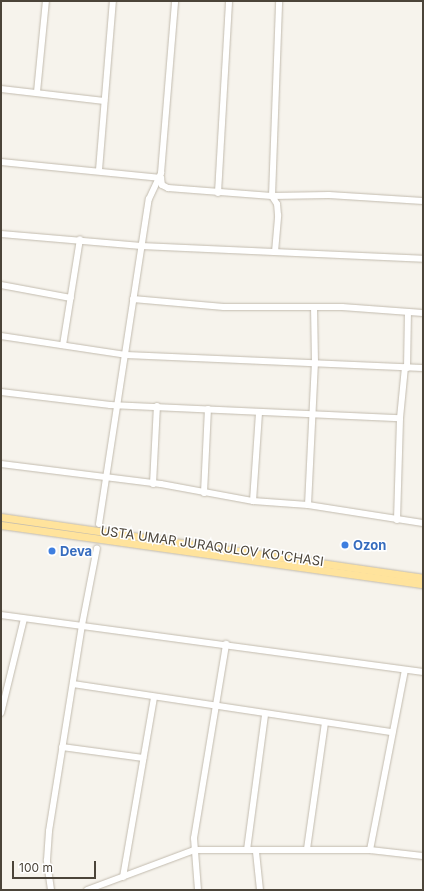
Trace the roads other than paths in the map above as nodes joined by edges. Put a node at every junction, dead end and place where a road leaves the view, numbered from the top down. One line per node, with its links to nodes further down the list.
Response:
1 (46, 1): 7 (street)
2 (113, 1): 8 (street)
3 (175, 1): 11 (street)
4 (229, 1): 12 (street)
5 (279, 1): 13 (street)
6 (1, 88): 7 (street)
7 (37, 92): 8 (street)
8 (104, 101): 10 (street)
9 (1, 162): 10 (street)
10 (99, 170): 11 (street)
11 (161, 178): 12 (street); 17 (street)
12 (218, 192): 13 (street)
13 (272, 196): 14 (street); 18 (street)
14 (423, 201)
15 (1, 234): 16 (street)
16 (80, 239): 17 (street); 21 (street)
17 (141, 246): 18 (street); 22 (street)
18 (275, 252): 19 (street)
19 (423, 260)
20 (1, 285): 21 (street)
21 (70, 298): 27 (street)
22 (134, 299): 23 (street); 28 (street)
23 (314, 307): 24 (street); 29 (street)
24 (408, 312): 25 (street); 30 (street)
25 (423, 313)
26 (1, 336): 27 (street)
27 (63, 345): 28 (street)
28 (126, 355): 29 (street); 33 (street)
29 (315, 363): 30 (street); 37 (street)
30 (406, 367): 31 (street); 38 (street)
31 (423, 368)
32 (1, 392): 33 (street)
33 (116, 406): 34 (street); 40 (street)
34 (157, 406): 35 (street); 41 (street)
35 (208, 409): 36 (street); 42 (street)
36 (259, 413): 37 (street); 43 (street)
37 (312, 416): 38 (street); 44 (street)
38 (400, 418): 46 (street)
39 (1, 464): 40 (street)
40 (107, 478): 41 (street); 48 (street)
41 (153, 484): 42 (street)
42 (204, 493): 43 (street)
43 (253, 501): 44 (street)
44 (308, 505): 46 (street)
45 (1, 517): 51 (main road, USTA UMAR JURAQULOV KO'CHASI)
46 (397, 520): 47 (street)
47 (423, 523)
48 (100, 524)
49 (1, 525): 52 (main road, USTA UMAR JURAQULOV KO'CHASI)
50 (97, 548): 55 (street)
51 (423, 578)
52 (423, 584)
53 (1, 615): 54 (street)
54 (24, 619): 55 (street); 62 (street)
55 (82, 625): 56 (street); 59 (street)
56 (226, 644): 57 (street); 61 (street)
57 (405, 670): 58 (street); 65 (street)
58 (423, 672)
59 (73, 684): 60 (street); 66 (street)
60 (154, 698): 61 (street); 67 (street)
61 (217, 706): 63 (street); 69 (street)
62 (1, 713)
63 (265, 715): 64 (street); 70 (street)
64 (325, 722): 65 (street); 68 (street)
65 (392, 732): 71 (street)
66 (62, 747): 67 (street); 75 (street)
67 (143, 758): 74 (street)
68 (307, 849): 71 (street); 72 (street)
69 (194, 850): 70 (street); 74 (street); 77 (street)
70 (247, 850): 72 (street)
71 (370, 850): 73 (street)
72 (256, 852): 78 (street)
73 (423, 856)
74 (123, 877): 76 (street)
75 (51, 890)
76 (87, 890)
77 (198, 890)
78 (260, 890)

